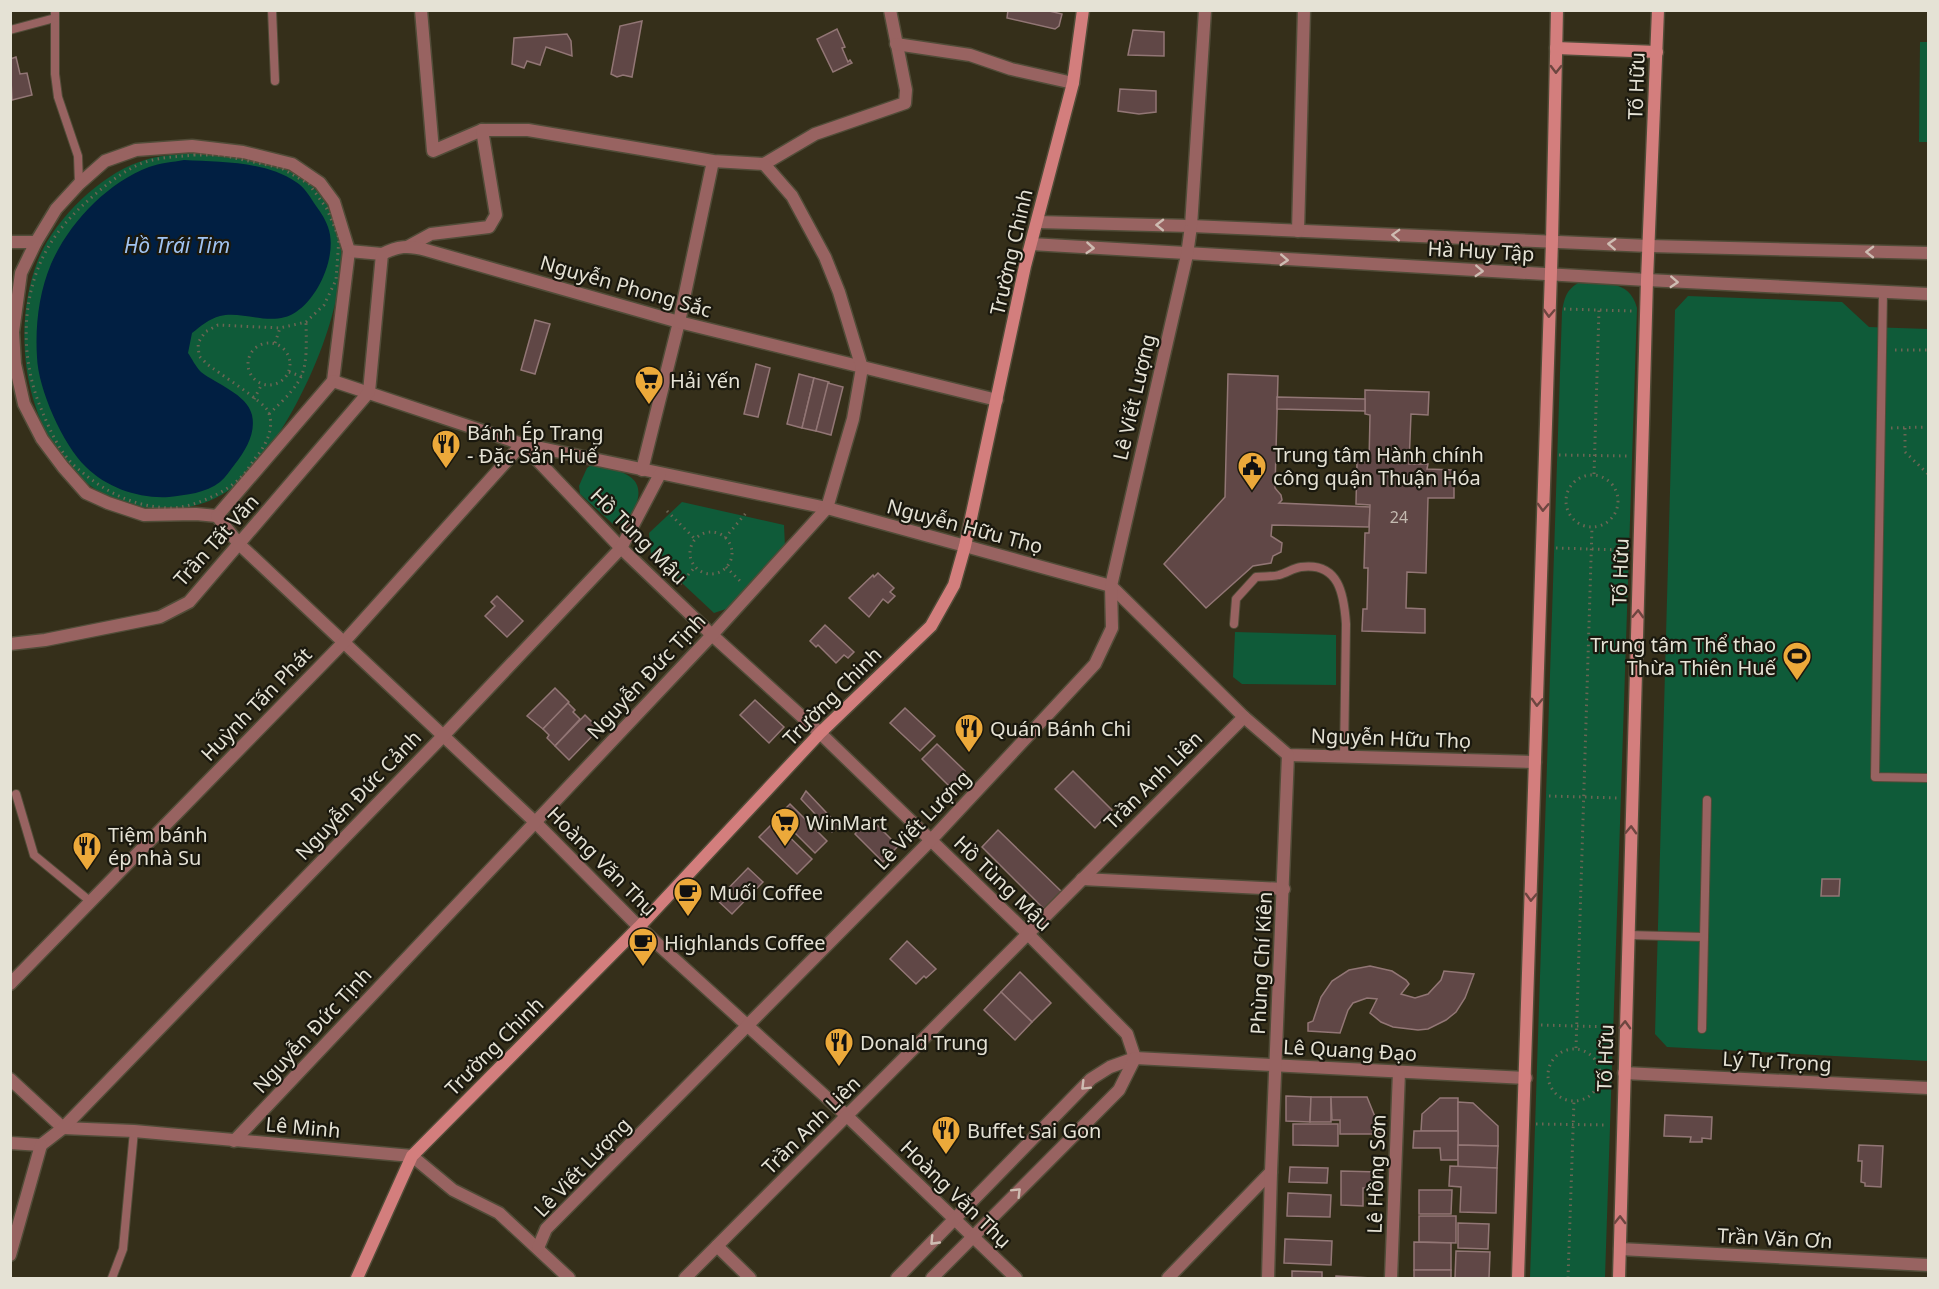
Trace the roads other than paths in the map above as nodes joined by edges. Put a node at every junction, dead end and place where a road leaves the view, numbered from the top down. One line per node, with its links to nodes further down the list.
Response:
1 (272, 10): 14 (lane)
2 (421, 10): 16 (street)
3 (890, 10): 11 (street)
4 (1083, 10): 15 (main road, Trường Chinh)
5 (1205, 10): 21 (street, Lê Viết Lượng)
6 (1304, 10): 22 (street)
7 (1557, 10): 12 (main road)
8 (1658, 10): 13 (main road, Tố Hữu)
9 (55, 14): 10 (lane); 19 (lane)
10 (10, 30)
11 (896, 44): 15 (street); 18 (street)
12 (1557, 48): 13 (main road); 23 (main road, one-way to 23)
13 (1656, 52): 28 (main road, Tố Hữu)
14 (275, 81)
15 (1073, 83): 20 (main road, Trường Chinh)
16 (482, 130): 17 (street); 27 (street)
17 (713, 161): 18 (street); 37 (street)
18 (764, 164): 38 (street, Nguyễn Đức Tịnh)
19 (79, 184): 25 (street); 29 (street)
20 (1037, 222): 21 (street, Hà Huy Tập, one-way to 20); 26 (main road, Trường Chinh)
21 (1191, 226): 22 (street, Hà Huy Tập); 32 (street, Lê Viết Lượng)
22 (1298, 231): 23 (street, Hà Huy Tập, one-way to 22)
23 (1552, 241): 28 (street, Hà Huy Tập, one-way to 23); 33 (main road)
24 (10, 242): 25 (street)
25 (36, 243): 46 (street)
26 (1031, 244): 32 (street, Hà Huy Tập, one-way to 32); 41 (main road, Trường Chinh)
27 (410, 246): 31 (street); 37 (street, Nguyễn Phong Sắc)
28 (1649, 246): 30 (street, Hà Huy Tập, one-way to 28); 34 (main road, Tố Hữu)
29 (349, 250): 31 (street); 39 (street)
30 (1929, 253)
31 (382, 254): 40 (street)
32 (1187, 255): 33 (street, Hà Huy Tập, one-way to 33); 50 (street, Lê Viết Lượng)
33 (1550, 275): 34 (street, Hà Huy Tập); 60 (main road, one-way to 60)
34 (1647, 280): 35 (street, Hà Huy Tập, one-way to 35); 71 (main road, Tố Hữu, one-way to 34)
35 (1883, 292): 36 (street, Hà Huy Tập); 61 (lane)
36 (1929, 294)
37 (679, 322): 38 (street, Nguyễn Phong Sắc); 43 (street)
38 (862, 368): 41 (street, Nguyễn Phong Sắc); 45 (street, Nguyễn Đức Tịnh)
39 (333, 381): 40 (street, Nguyễn Hữu Thọ); 46 (street)
40 (369, 393): 42 (street, Nguyễn Hữu Thọ); 47 (street, Trần Tất Văn)
41 (997, 400): 48 (main road, Trường Chinh)
42 (522, 444): 43 (street, Nguyễn Hữu Thọ); 49 (street, Hồ Tùng Mậu); 53 (street, Huỳnh Tấn Phát)
43 (642, 470): 44 (street, Nguyễn Hữu Thọ)
44 (660, 474): 45 (street, Nguyễn Hữu Thọ); 49 (street, Nguyễn Đức Cảnh)
45 (827, 508): 48 (street, Nguyễn Hữu Thọ); 52 (street, Nguyễn Đức Tịnh)
46 (217, 516): 47 (street, Hoàng Văn Thụ)
47 (239, 544): 53 (street, Hoàng Văn Thụ); 54 (street, Trần Tất Văn)
48 (965, 546): 50 (street, Nguyễn Hữu Thọ); 56 (main road, Trường Chinh)
49 (621, 548): 52 (street, Hồ Tùng Mậu); 57 (street, Nguyễn Đức Cảnh)
50 (1111, 586): 55 (street, Nguyễn Hữu Thọ); 65 (street, Lê Viết Lượng)
51 (1234, 624): 59 (lane)
52 (712, 635): 56 (street, Hồ Tùng Mậu); 64 (street, Nguyễn Đức Tịnh)
53 (343, 643): 57 (street, Hoàng Văn Thụ); 68 (street, Huỳnh Tấn Phát)
54 (10, 644)
55 (1244, 717): 58 (street, Nguyễn Hữu Thọ); 66 (street, Trần Anh Liên)
56 (820, 733): 65 (street, Hồ Tùng Mậu); 69 (main road, Trường Chinh)
57 (444, 735): 64 (street, Hoàng Văn Thụ); 84 (street, Nguyễn Đức Cảnh)
58 (1288, 755): 59 (street, Nguyễn Hữu Thọ); 67 (street, Phùng Chí Kiên)
59 (1344, 757): 60 (street, Nguyễn Hữu Thọ)
60 (1535, 762): 80 (main road, one-way to 80)
61 (1929, 778)
62 (16, 794): 68 (lane)
63 (1707, 800): 72 (lane)
64 (535, 822): 69 (street, Hoàng Văn Thụ); 86 (street, Nguyễn Đức Tịnh)
65 (931, 840): 70 (street, Hồ Tùng Mậu); 74 (street, Lê Viết Lượng)
66 (1082, 879): 67 (street); 70 (street, Trần Anh Liên)
67 (1284, 889): 77 (street, Phùng Chí Kiên)
68 (90, 902): 73 (street, Huỳnh Tấn Phát)
69 (639, 927): 74 (street, Hoàng Văn Thụ); 89 (main road, Trường Chinh)
70 (1028, 934): 76 (street, Hồ Tùng Mậu); 83 (street, Trần Anh Liên)
71 (1628, 935): 72 (lane); 79 (main road, Tố Hữu, one-way to 71)
72 (1704, 937): 75 (lane)
73 (10, 984)
74 (748, 1027): 83 (street, Hoàng Văn Thụ); 94 (street, Lê Viết Lượng)
75 (1702, 1029)
76 (1136, 1058): 77 (street, Lê Quang Đạo); 91 (street, Lê Quang Đạo, one-way to 91); 92 (street, one-way to 76)
77 (1276, 1065): 78 (street, Lê Quang Đạo); 90 (street, Phùng Chí Kiên)
78 (1400, 1072): 80 (street, Lê Quang Đạo); 108 (street, Lê Hồng Sơn)
79 (1624, 1073): 82 (street, Lý Tự Trọng); 95 (main road, Tố Hữu, one-way to 79)
80 (1526, 1078): 109 (main road)
81 (10, 1079): 84 (street)
82 (1929, 1088)
83 (847, 1116): 91 (street, Hoàng Văn Thụ); 93 (street, Trần Anh Liên)
84 (63, 1128): 85 (street, Lê Minh); 88 (street, Nguyễn Đức Cảnh)
85 (134, 1131): 86 (street, Lê Minh); 98 (lane)
86 (234, 1141): 89 (street, Lê Minh)
87 (10, 1143): 88 (street)
88 (41, 1145): 96 (street)
89 (412, 1156): 94 (street); 99 (main road, Trường Chinh)
90 (1270, 1172): 106 (street); 107 (street, Phùng Chí Kiên)
91 (954, 1220): 92 (street, Hoàng Văn Thụ); 103 (street, Lê Quang Đạo, one-way to 103)
92 (972, 1237): 104 (street); 105 (street, Hoàng Văn Thụ)
93 (717, 1246): 101 (street, Trần Anh Liên); 102 (street)
94 (538, 1248): 100 (street)
95 (1620, 1249): 97 (street, Trần Văn Ơn); 110 (main road, Tố Hữu)
96 (10, 1255)
97 (1929, 1265)
98 (112, 1278)
99 (357, 1278)
100 (569, 1278)
101 (685, 1278)
102 (750, 1278)
103 (897, 1278)
104 (932, 1278)
105 (1016, 1278)
106 (1168, 1278)
107 (1268, 1278)
108 (1391, 1278)
109 (1518, 1278)
110 (1619, 1278)

